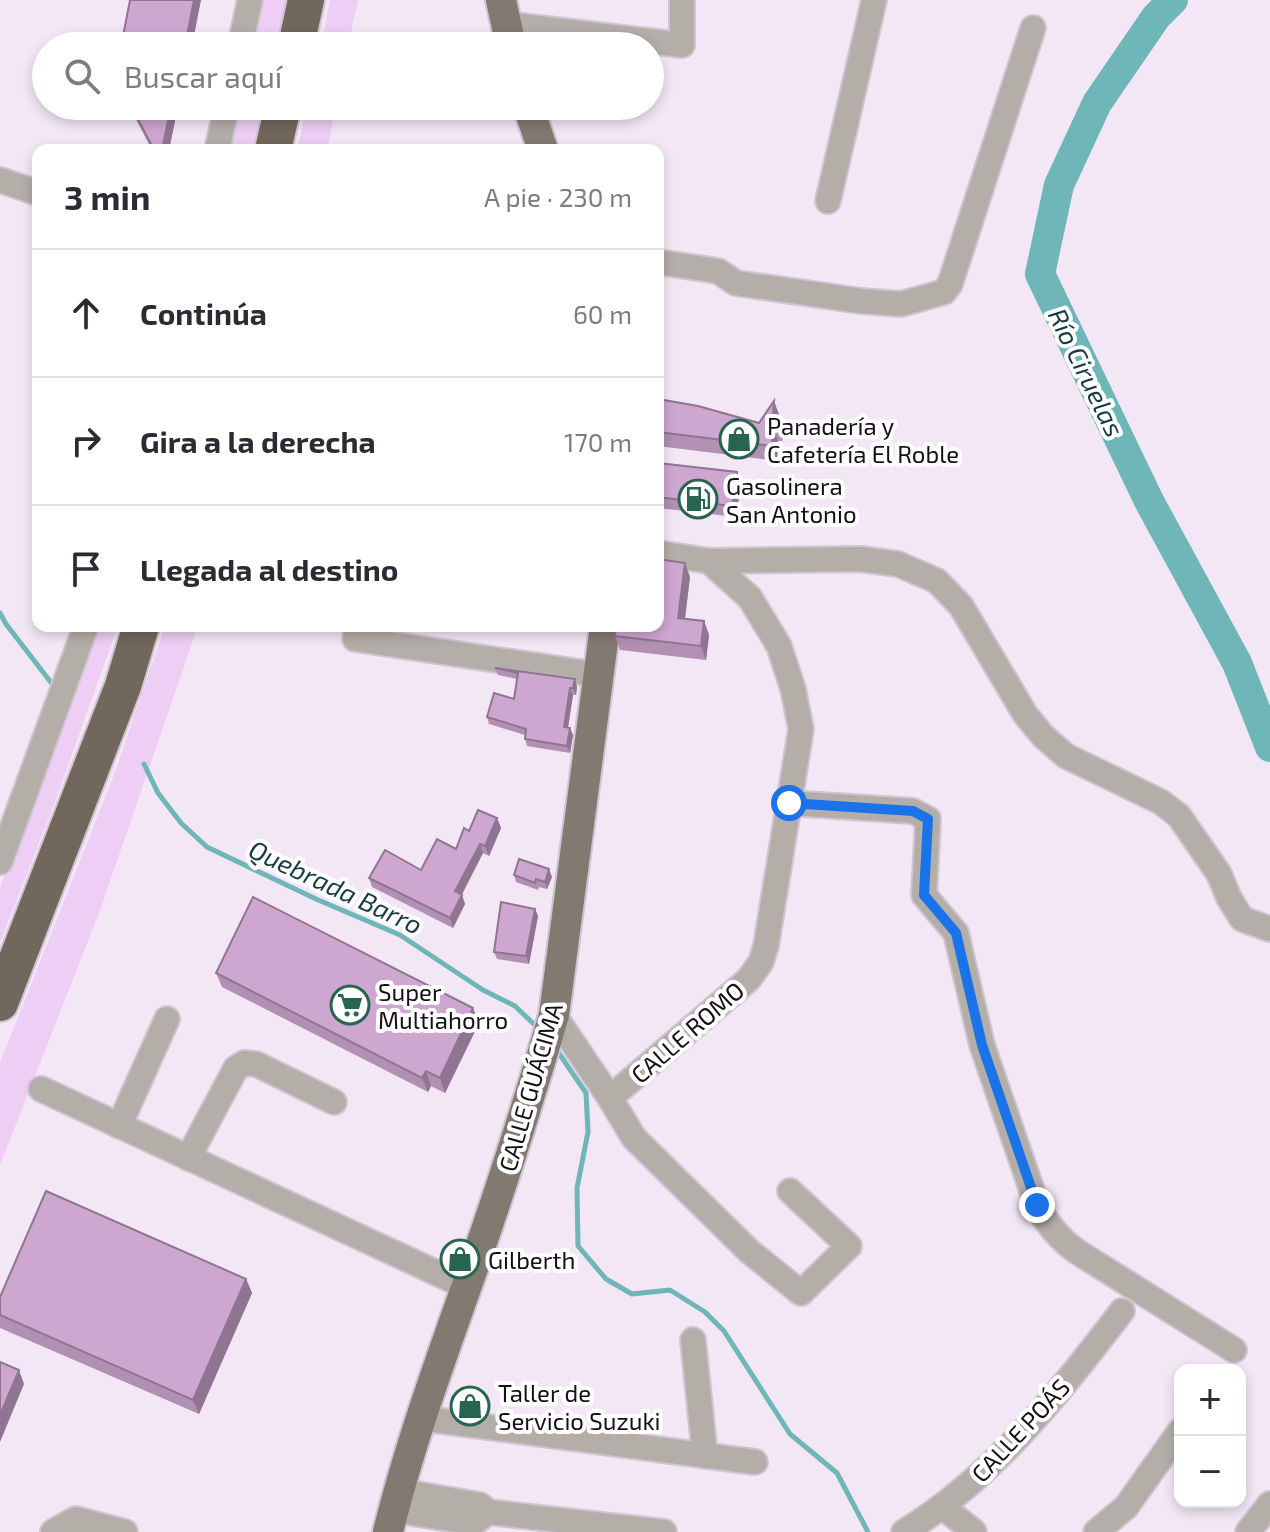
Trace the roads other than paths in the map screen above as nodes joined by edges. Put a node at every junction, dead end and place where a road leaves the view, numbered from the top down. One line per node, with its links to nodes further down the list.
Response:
1 (250, 0): 7 (street)
2 (306, 0): 8 (highway)
3 (682, 0): 10 (street)
4 (874, 0): 19 (street)
5 (506, 23): 9 (street)
6 (1033, 28): 20 (street)
7 (243, 32)
8 (299, 32)
9 (578, 32)
10 (664, 43)
11 (224, 120): 14 (street)
12 (280, 120): 15 (highway)
13 (533, 120): 16 (main road)
14 (218, 144)
15 (274, 144)
16 (541, 144)
17 (0, 180): 18 (street)
18 (32, 191)
19 (828, 201)
20 (664, 263)
21 (664, 554): 22 (street)
22 (709, 561): 28 (street, CALLE ROMO); 30 (street)
23 (84, 632): 29 (street)
24 (139, 632): 31 (highway)
25 (375, 632): 27 (street)
26 (604, 632): 27 (main road, CALLE GUÁCIMA)
27 (600, 675): 33 (main road, CALLE GUÁCIMA)
28 (789, 803): 35 (street, CALLE ROMO); 43 (street)
29 (0, 862)
30 (1270, 929)
31 (0, 1003)
32 (167, 1019): 37 (street)
33 (552, 1021): 35 (street, CALLE ROMO); 40 (main road, CALLE GUÁCIMA)
34 (41, 1089): 37 (street)
35 (610, 1098): 39 (street)
36 (334, 1102): 38 (street)
37 (119, 1126): 38 (street)
38 (188, 1158): 40 (street)
39 (790, 1191)
40 (467, 1287): 44 (main road, CALLE GUÁCIMA)
41 (1122, 1311): 49 (street, CALLE POÁS)
42 (693, 1340): 46 (street)
43 (1234, 1350)
44 (419, 1418): 46 (street); 50 (main road, CALLE GUÁCIMA)
45 (1176, 1436): 58 (street)
46 (705, 1456): 47 (street)
47 (755, 1462)
48 (1270, 1504): 59 (street)
49 (943, 1507): 56 (street, CALLE POÁS); 57 (street)
50 (393, 1511): 51 (street)
51 (492, 1519): 52 (street)
52 (614, 1529): 55 (street)
53 (53, 1532): 54 (street)
54 (125, 1532)
55 (664, 1532)
56 (904, 1532)
57 (974, 1532)
58 (1096, 1532)
59 (1248, 1532)

